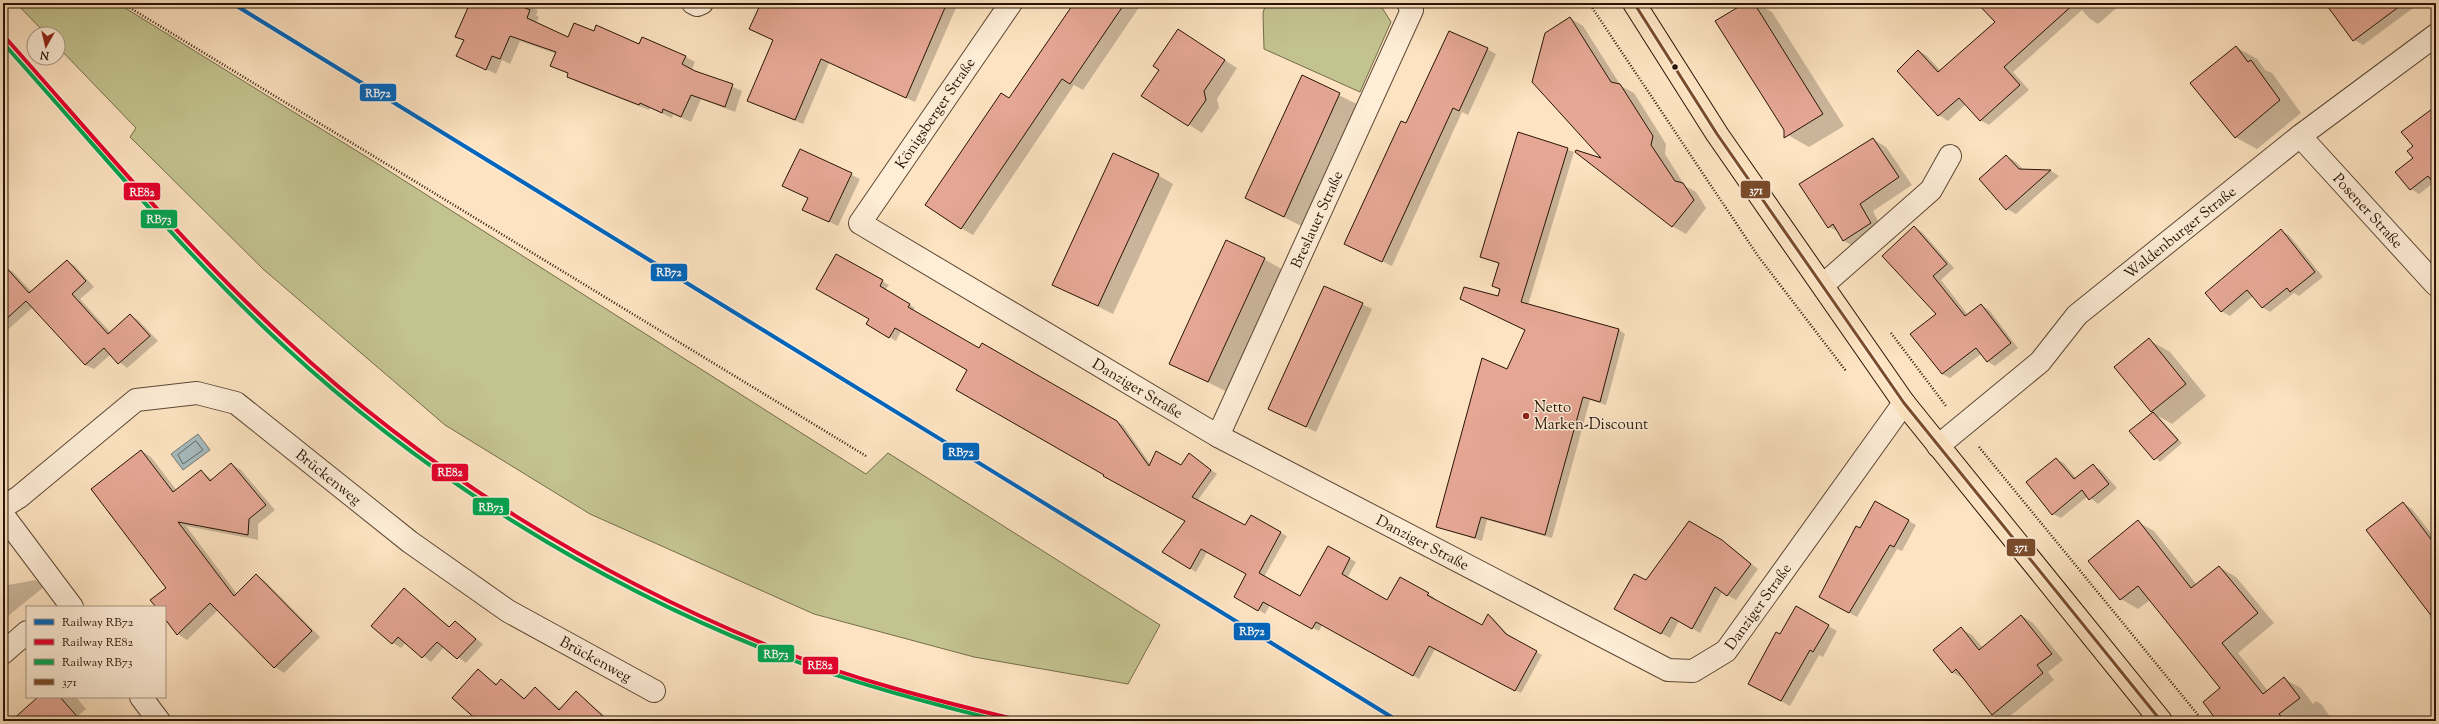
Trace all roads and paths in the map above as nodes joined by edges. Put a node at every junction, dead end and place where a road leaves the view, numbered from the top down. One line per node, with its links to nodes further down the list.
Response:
1 (122, 3): 18 (path)
2 (693, 3): 3 (street)
3 (702, 3)
4 (1011, 3): 10 (street, Königsberger Straße)
5 (1408, 3): 16 (street, Breslauer Straße)
6 (1634, 3): 11 (main road)
7 (2436, 35): 8 (street, Waldenburger Straße)
8 (2300, 136): 12 (street, Posener Straße); 15 (street, Waldenburger Straße)
9 (1950, 156): 11 (street)
10 (860, 223): 16 (street, Danziger Straße)
11 (1822, 285): 14 (main road)
12 (2436, 285)
13 (1890, 331): 15 (path)
14 (1904, 403): 16 (street, Danziger Straße); 17 (main road)
15 (1962, 426): 17 (street, Waldenburger Straße); 28 (path)
16 (1218, 436)
17 (1938, 446): 27 (main road)
18 (866, 456)
19 (3, 508): 24 (street, Brückenweg)
20 (3, 515): 21 (street)
21 (64, 604)
22 (26, 633): 23 (street)
23 (3, 653)
24 (654, 691)
25 (142, 698): 26 (street)
26 (159, 721)
27 (2161, 721)
28 (2203, 721)

